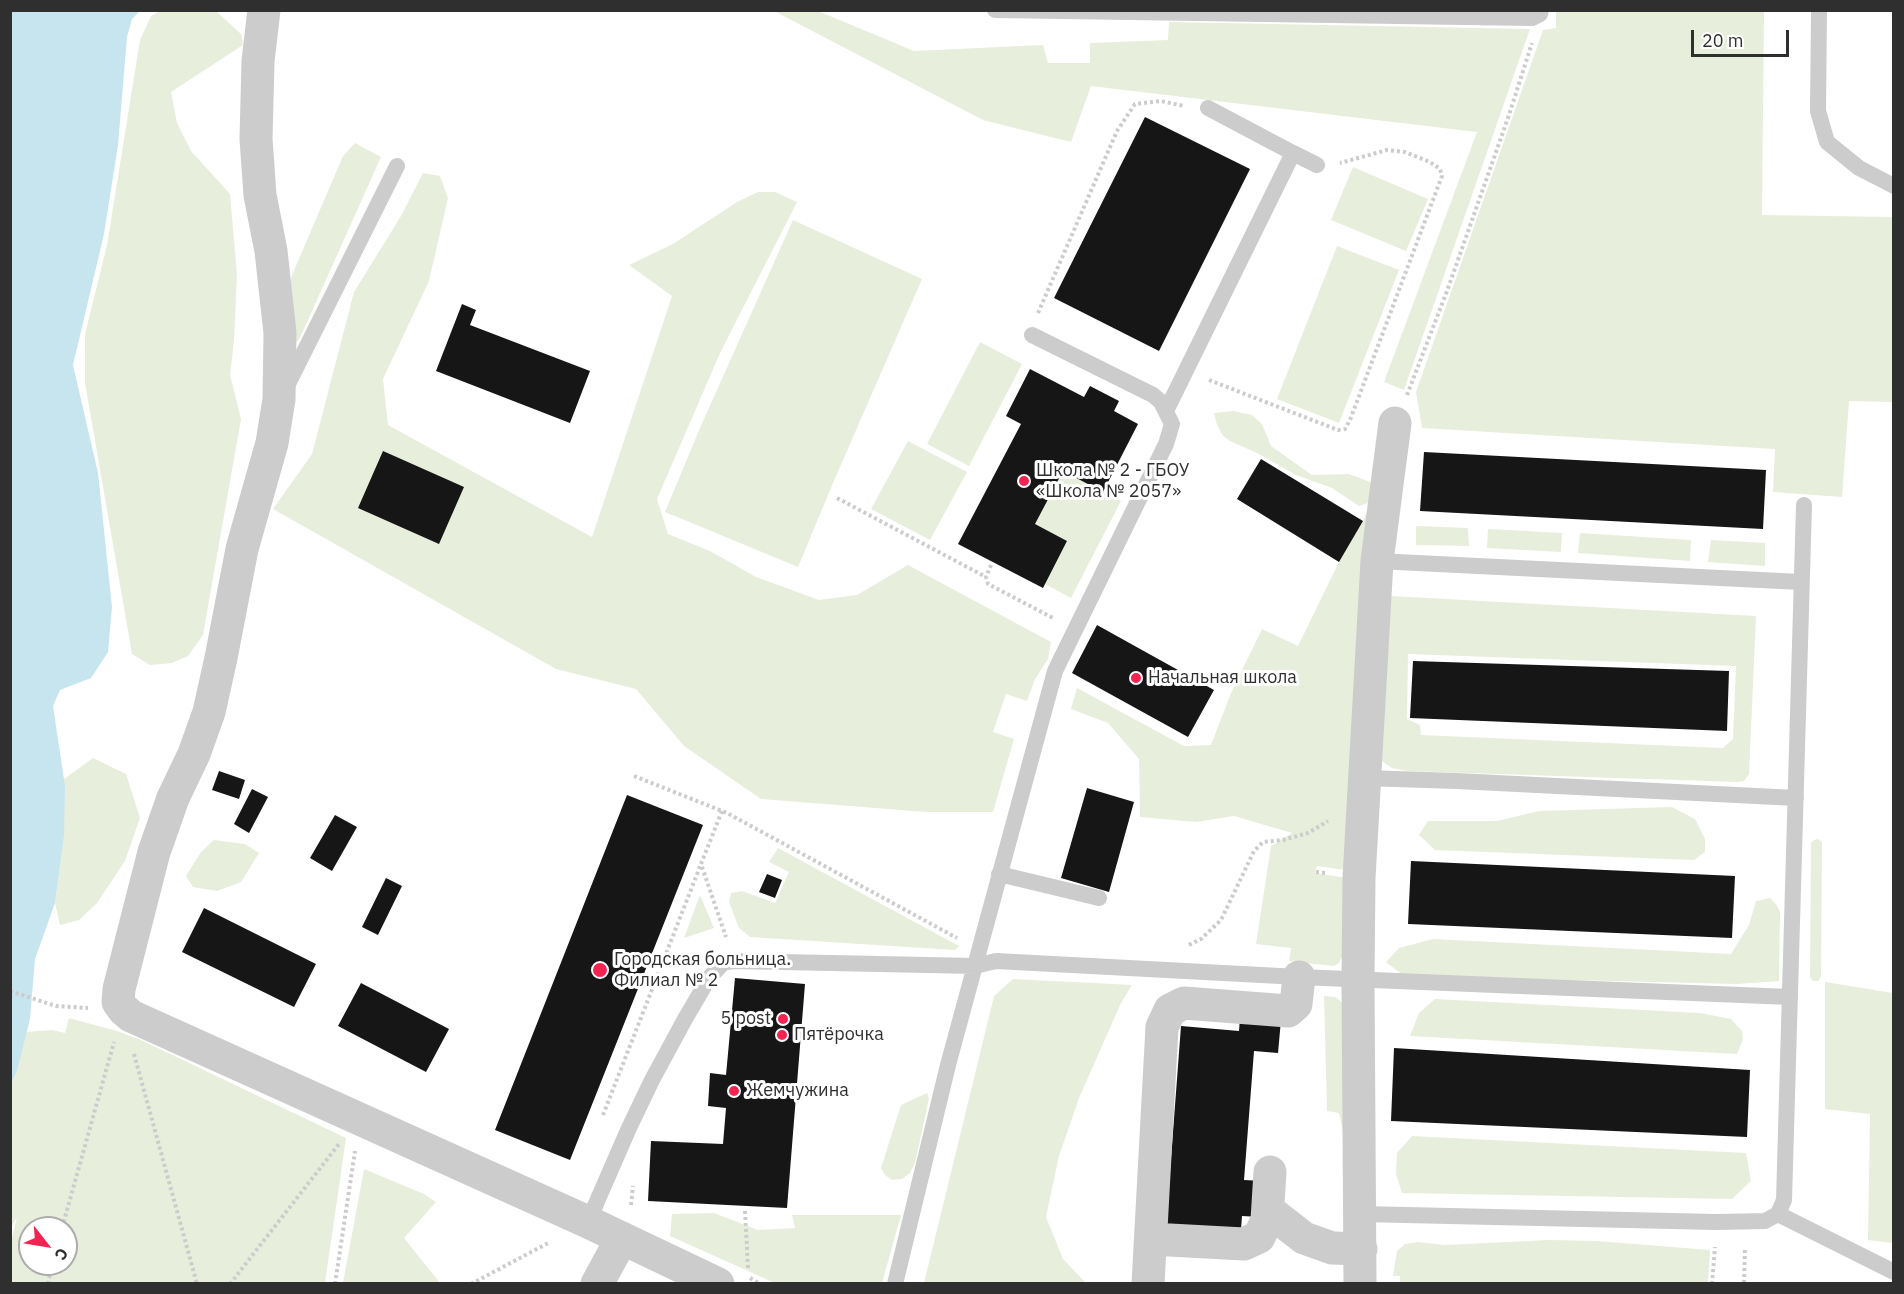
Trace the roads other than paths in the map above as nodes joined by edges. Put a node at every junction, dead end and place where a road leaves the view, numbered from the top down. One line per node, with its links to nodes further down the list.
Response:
1 (264, 10): 11 (street)
2 (995, 10): 4 (lane)
3 (1819, 10): 9 (lane)
4 (1540, 12)
5 (1208, 108): 6 (lane)
6 (1293, 153): 7 (lane); 12 (lane)
7 (1317, 165)
8 (397, 166): 11 (lane)
9 (1893, 186)
10 (1032, 335): 12 (lane)
11 (279, 399): 29 (street)
12 (1166, 411): 19 (lane)
13 (1395, 423): 15 (street)
14 (1804, 505): 16 (lane)
15 (1377, 561): 16 (lane); 17 (street)
16 (1801, 582): 18 (lane)
17 (1363, 790): 18 (lane); 23 (street)
18 (1796, 798): 24 (lane)
19 (999, 874): 20 (lane); 21 (lane)
20 (1099, 898)
21 (977, 958): 22 (lane); 29 (lane); 36 (lane)
22 (1299, 977): 23 (lane); 31 (street)
23 (1358, 980): 24 (lane); 27 (street)
24 (1790, 997): 28 (lane)
25 (1270, 1173): 26 (street)
26 (1268, 1210): 31 (street); 32 (street)
27 (1361, 1214): 28 (lane); 32 (street)
28 (1778, 1214): 33 (lane)
29 (588, 1222): 30 (street)
30 (622, 1238): 34 (street); 35 (street)
31 (1150, 1239): 37 (street)
32 (1360, 1249): 38 (street)
33 (1893, 1272)
34 (597, 1284)
35 (718, 1284)
36 (895, 1284)
37 (1148, 1284)
38 (1360, 1284)

